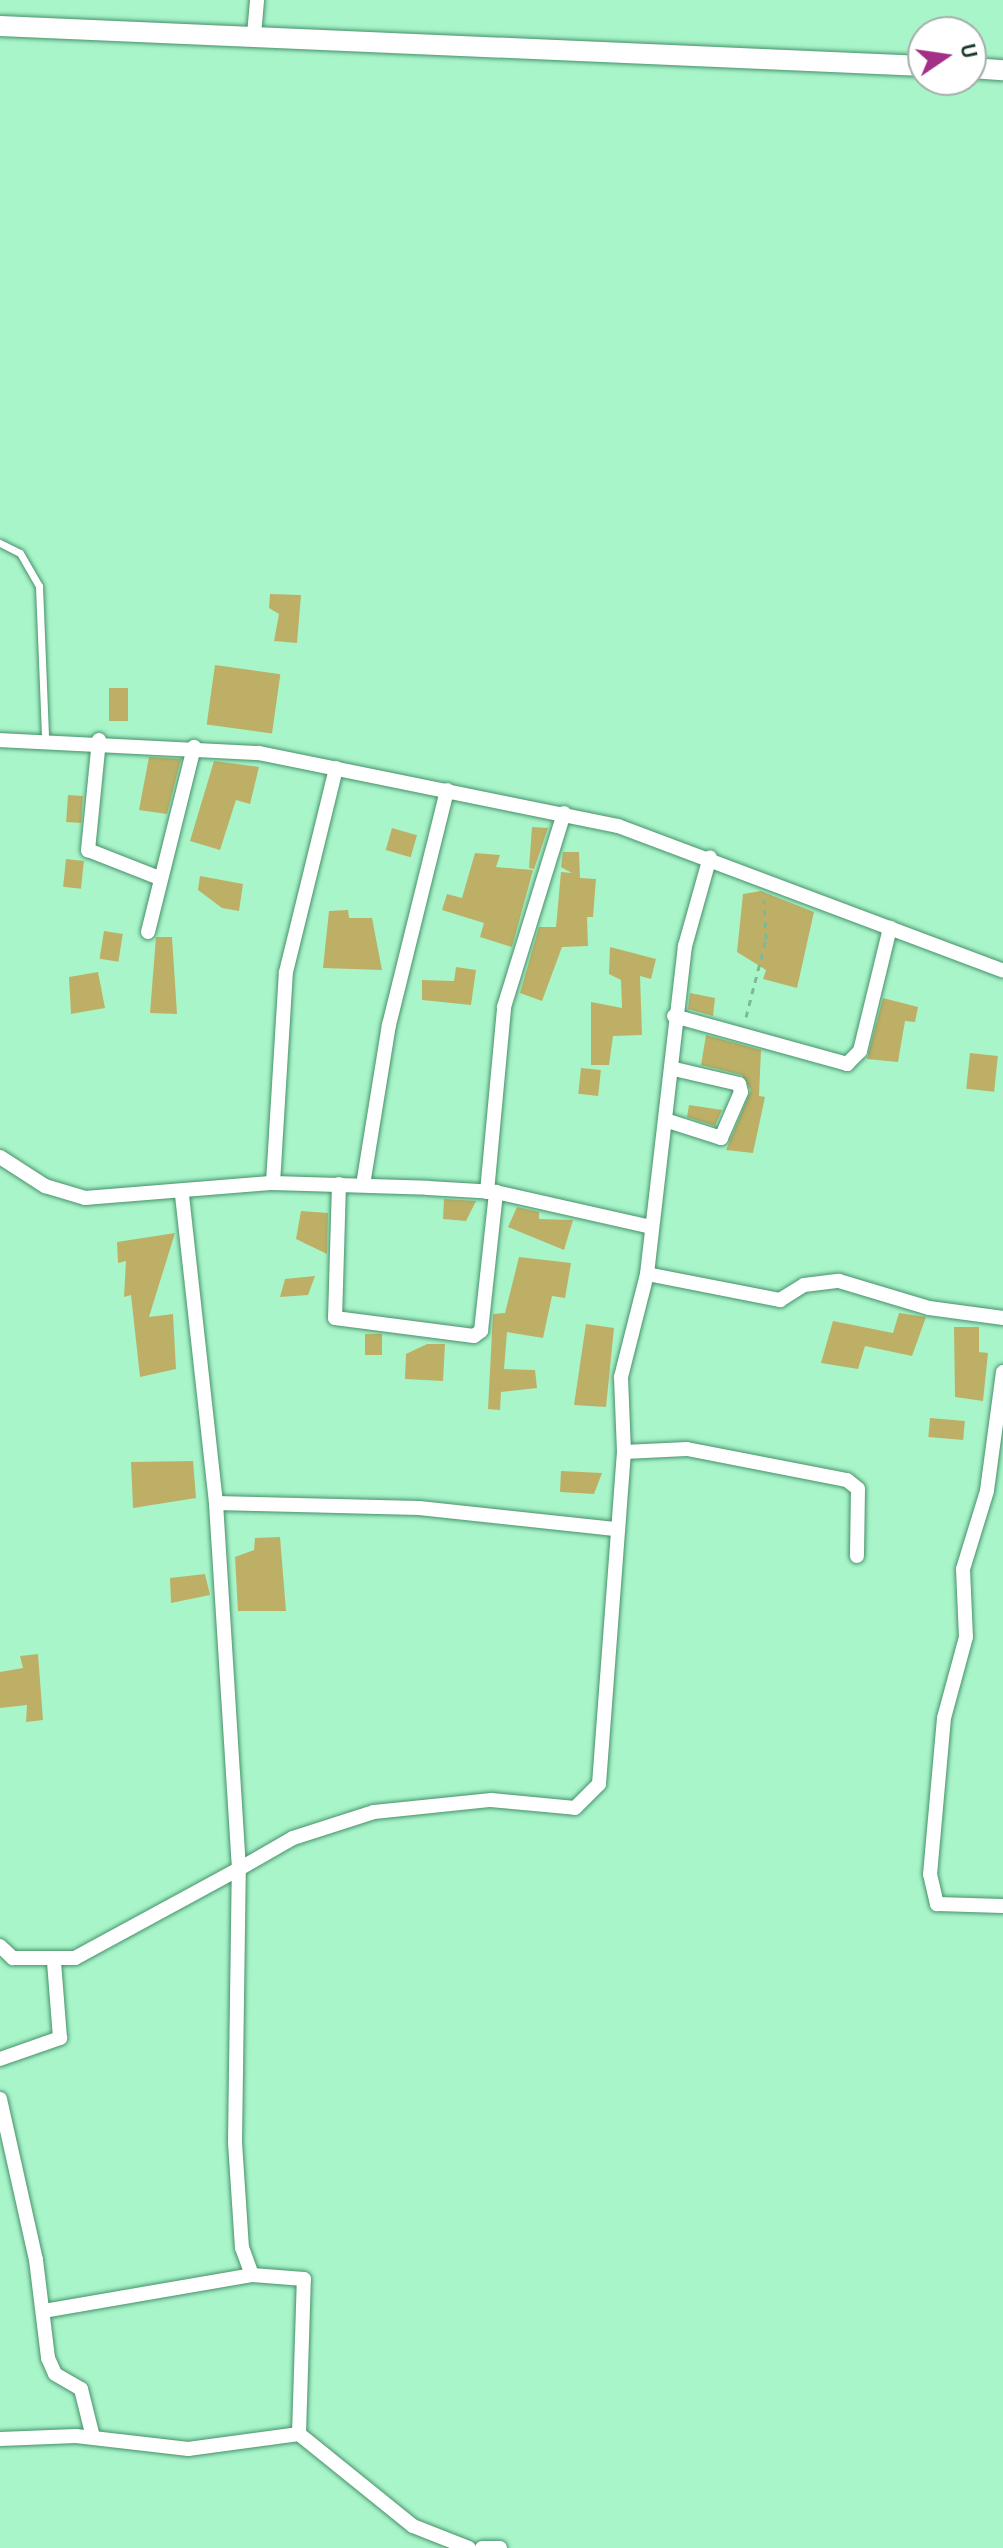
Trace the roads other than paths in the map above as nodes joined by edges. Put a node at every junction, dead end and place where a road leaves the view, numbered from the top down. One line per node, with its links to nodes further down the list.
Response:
1 (257, 0): 3 (street)
2 (0, 26): 3 (main road)
3 (254, 35): 4 (main road)
4 (907, 65)
5 (0, 543): 6 (lane)
6 (45, 738): 7 (street); 8 (street)
7 (0, 740)
8 (99, 740): 9 (street); 14 (street)
9 (194, 747): 10 (street); 14 (street)
10 (336, 768): 11 (street); 22 (street)
11 (447, 790): 12 (street); 24 (street)
12 (564, 813): 13 (street); 25 (street)
13 (710, 857): 15 (street); 18 (street)
14 (159, 878): 16 (street)
15 (890, 928): 17 (street); 18 (street)
16 (148, 932)
17 (1003, 971)
18 (674, 1016): 19 (street)
19 (674, 1069): 20 (street); 20 (street)
20 (665, 1120): 27 (street)
21 (0, 1157): 26 (street)
22 (273, 1183): 23 (street); 26 (street)
23 (339, 1184): 24 (street); 25 (street)
24 (363, 1185): 25 (street)
25 (491, 1192): 27 (street)
26 (182, 1194): 33 (street)
27 (651, 1227): 28 (street)
28 (647, 1274): 29 (street); 31 (street)
29 (1003, 1318)
30 (1003, 1372): 32 (street)
31 (624, 1452): 34 (street); 35 (street)
32 (998, 1456): 37 (street)
33 (216, 1503): 34 (street); 36 (street)
34 (615, 1529): 36 (street)
35 (857, 1556)
36 (239, 1869): 39 (street); 42 (street)
37 (1003, 1906)
38 (0, 1946): 39 (street)
39 (54, 1961): 40 (street)
40 (0, 2059)
41 (0, 2099): 43 (street)
42 (252, 2275): 43 (street); 44 (street)
43 (44, 2311): 45 (street)
44 (299, 2434): 45 (street); 47 (street)
45 (93, 2437): 46 (street)
46 (0, 2439)
47 (469, 2548)
48 (482, 2548): 49 (street)
49 (500, 2548)

